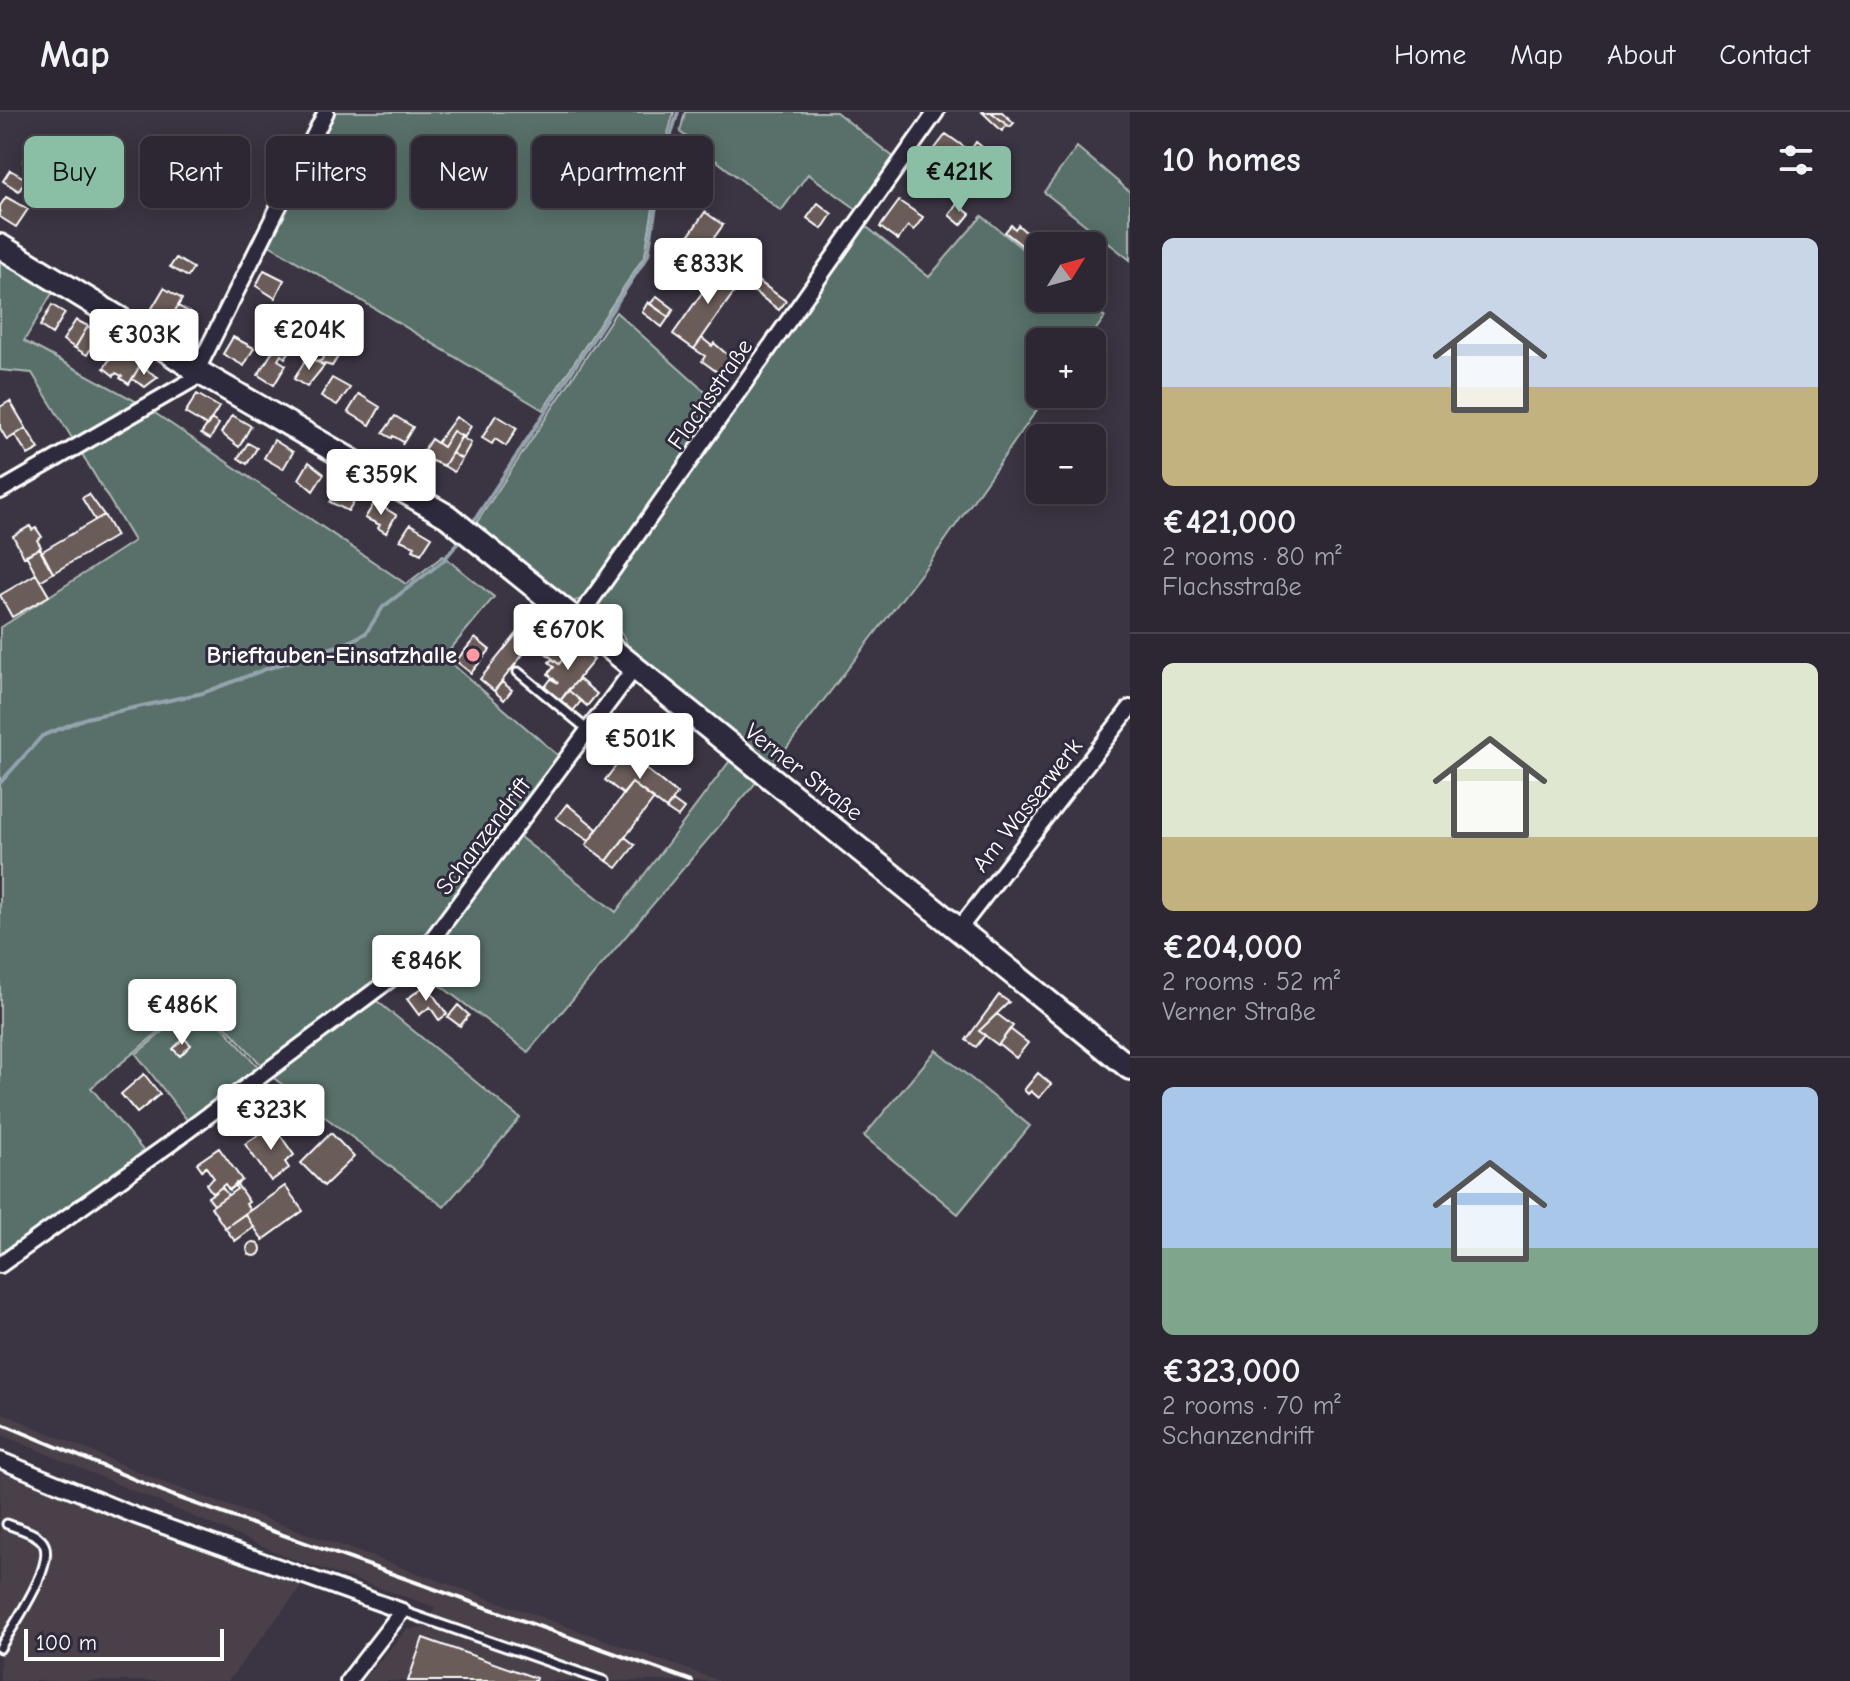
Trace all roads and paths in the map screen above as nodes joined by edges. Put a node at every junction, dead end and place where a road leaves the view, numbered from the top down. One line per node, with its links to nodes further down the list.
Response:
1 (326, 112): 4 (street)
2 (936, 112): 6 (street, Flachsstraße)
3 (0, 246): 4 (street, Verner Straße)
4 (197, 371): 5 (street); 6 (street, Verner Straße)
5 (0, 491)
6 (575, 623): 7 (street, Verner Straße)
7 (633, 670): 10 (street, Schanzendrift); 11 (street, Verner Straße)
8 (518, 672): 10 (lane)
9 (1130, 708): 11 (street, Am Wasserwerk)
10 (588, 730): 13 (street, Schanzendrift)
11 (959, 929): 12 (street, Verner Straße)
12 (1130, 1068)
13 (0, 1265)
14 (0, 1460): 16 (street)
15 (7, 1524): 17 (lane)
16 (402, 1611): 18 (street); 19 (lane)
17 (0, 1648)
18 (348, 1681)
19 (604, 1681)

